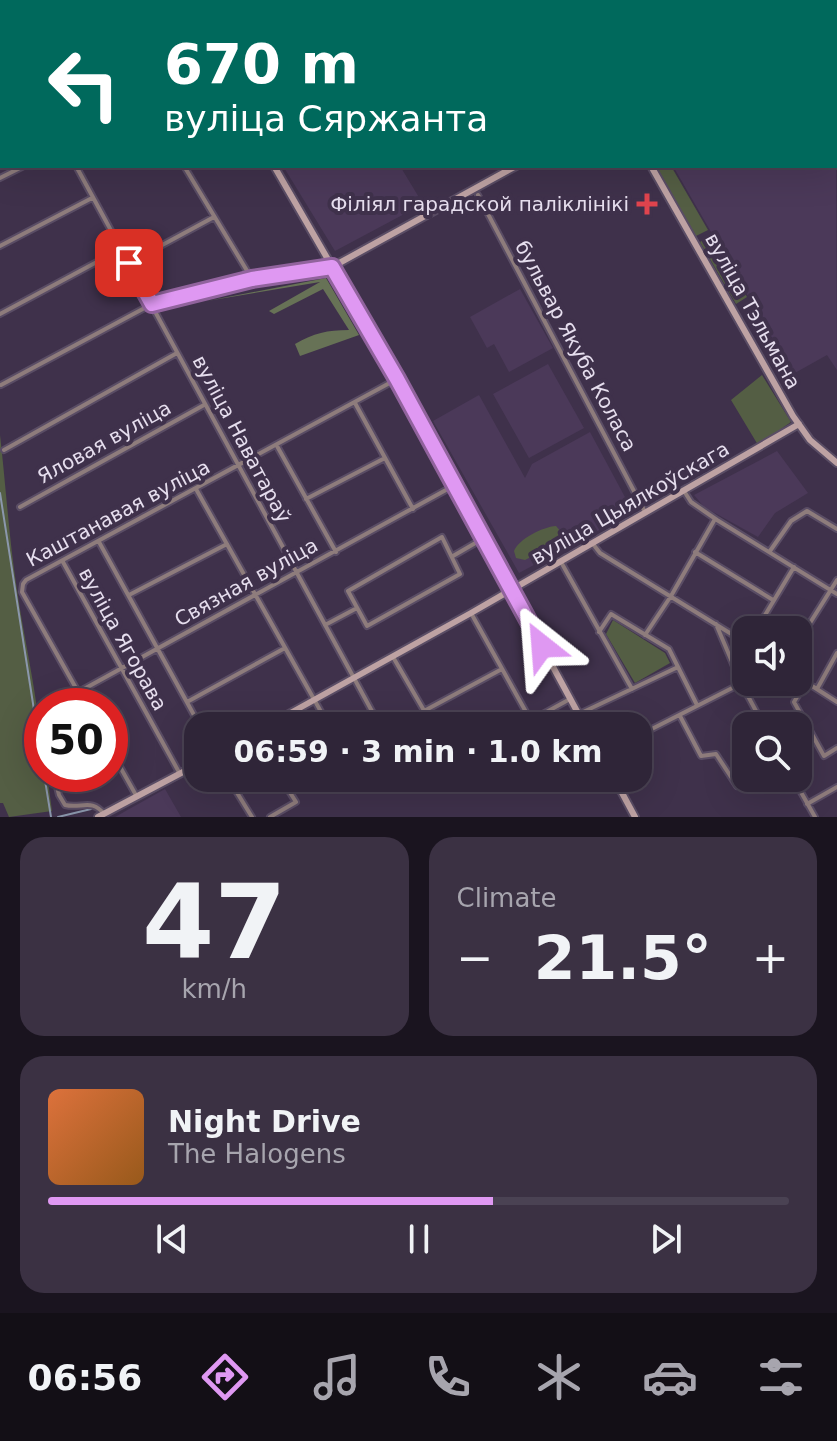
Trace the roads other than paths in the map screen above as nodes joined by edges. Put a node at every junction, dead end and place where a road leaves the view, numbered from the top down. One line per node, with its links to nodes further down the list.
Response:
1 (20, 168): 7 (street)
2 (77, 168): 9 (street, вуліца Наватараў)
3 (185, 168): 10 (street)
4 (275, 168): 14 (main road)
5 (512, 168): 14 (main road)
6 (652, 168): 23 (main road, вуліца Тэльмана)
7 (0, 178)
8 (478, 195): 35 (street, бульвар Якуба Коласа)
9 (92, 198): 11 (street); 12 (street, вуліца Наватараў)
10 (214, 217): 13 (street); 15 (street)
11 (0, 246)
12 (121, 249): 13 (street, вуліца Наватараў); 17 (street)
13 (129, 263): 16 (street, вуліца Наватараў)
14 (332, 267): 15 (street); 19 (main road)
15 (252, 279): 16 (street)
16 (152, 304): 18 (street, вуліца Наватараў); 20 (street)
17 (0, 314)
18 (177, 353): 22 (street, вуліца Наватараў); 25 (street)
19 (397, 379): 21 (street, Каштанавая вуліца); 29 (main road)
20 (1, 385)
21 (355, 403): 24 (street, Каштанавая вуліца); 26 (street)
22 (204, 405): 28 (street, вуліца Наватараў); 33 (street, Яловая вуліца)
23 (799, 424): 27 (main road, вуліца Тэльмана); 31 (main road, вуліца Цыялкоўскага)
24 (277, 446): 28 (street, Каштанавая вуліца); 32 (street)
25 (4, 450)
26 (385, 458): 32 (street); 34 (street)
27 (837, 463)
28 (238, 468): 30 (street, Каштанавая вуліца); 49 (street, вуліца Наватараў)
29 (455, 485): 34 (street, Связная вуліца); 38 (main road)
30 (196, 489): 39 (street, Каштанавая вуліца); 41 (street)
31 (684, 490): 35 (main road, вуліца Цыялкоўскага); 36 (street)
32 (306, 499): 43 (street)
33 (20, 507)
34 (413, 509): 43 (street, Связная вуліца)
35 (645, 512): 40 (main road, вуліца Цыялкоўскага)
36 (716, 519): 42 (street); 44 (street)
37 (837, 529): 42 (street)
38 (484, 538): 45 (street); 51 (main road)
39 (99, 542): 47 (street, Каштанавая вуліца); 54 (street)
40 (591, 542): 46 (main road, вуліца Цыялкоўскага); 56 (street)
41 (227, 544): 54 (street); 55 (street)
42 (770, 551): 48 (street)
43 (336, 552): 49 (street, Связная вуліца)
44 (695, 552): 56 (street); 57 (street)
45 (453, 556): 58 (street); 58 (street)
46 (560, 560): 51 (main road, вуліца Цыялкоўскага); 64 (street)
47 (63, 561): 73 (street, вуліца Ягорава); 77 (street, Каштанавая вуліца)
48 (794, 567): 52 (street); 57 (street)
49 (297, 573): 55 (street, Связная вуліца); 63 (street, вуліца Наватараў)
50 (837, 580): 52 (street)
51 (511, 589): 59 (main road, вуліца Цыялкоўскага); 84 (main road)
52 (831, 590): 53 (street); 61 (street)
53 (837, 594)
54 (129, 595): 68 (street)
55 (257, 595): 67 (street); 68 (street, Связная вуліца)
56 (671, 596): 62 (street); 66 (street)
57 (773, 600): 60 (street)
58 (357, 608): 63 (street)
59 (471, 613): 70 (main road, вуліца Цыялкоўскага); 74 (street)
60 (764, 616)
61 (812, 620)
62 (716, 624): 65 (street); 71 (street)
63 (325, 625): 75 (street, вуліца Наватараў)
64 (599, 632): 66 (street); 80 (street)
65 (732, 634)
66 (645, 635): 72 (street)
67 (285, 648): 83 (street); 85 (street)
68 (158, 649): 73 (street, Связная вуліца); 85 (street)
69 (837, 653): 81 (street)
70 (393, 657): 75 (main road, вуліца Цыялкоўскага); 88 (street)
71 (732, 658)
72 (678, 667): 80 (street); 87 (street)
73 (121, 669): 78 (street, Связная вуліца); 101 (street, вуліца Ягорава)
74 (502, 669): 88 (street); 93 (street)
75 (354, 678): 83 (main road, вуліца Цыялкоўскага); 92 (street, вуліца Наватараў)
76 (812, 686): 81 (street)
77 (76, 688)
78 (85, 688)
79 (732, 688): 87 (street)
80 (632, 689): 96 (street)
81 (817, 689): 86 (street)
82 (798, 696): 99 (street)
83 (314, 699): 90 (main road, вуліца Цыялкоўскага); 91 (street)
84 (570, 699): 94 (street); 95 (main road)
85 (187, 702): 89 (street)
86 (837, 702)
87 (697, 705): 97 (street)
88 (424, 711)
89 (192, 712)
90 (291, 712)
91 (321, 712)
92 (372, 712)
93 (526, 712)
94 (547, 712)
95 (578, 712)
96 (583, 712)
97 (680, 716): 98 (street); 102 (street)
98 (652, 729)
99 (837, 748)
100 (184, 772): 101 (main road)
101 (180, 774): 110 (main road)
102 (732, 778)
103 (128, 781): 110 (street)
104 (837, 787): 111 (street)
105 (58, 792): 112 (street)
106 (237, 792): 113 (street)
107 (290, 792): 114 (street)
108 (622, 792): 115 (main road)
109 (801, 792): 111 (street)
110 (137, 797): 112 (main road)
111 (807, 804): 116 (street)
112 (101, 816)
113 (252, 817)
114 (270, 817)
115 (635, 817)
116 (815, 817)

